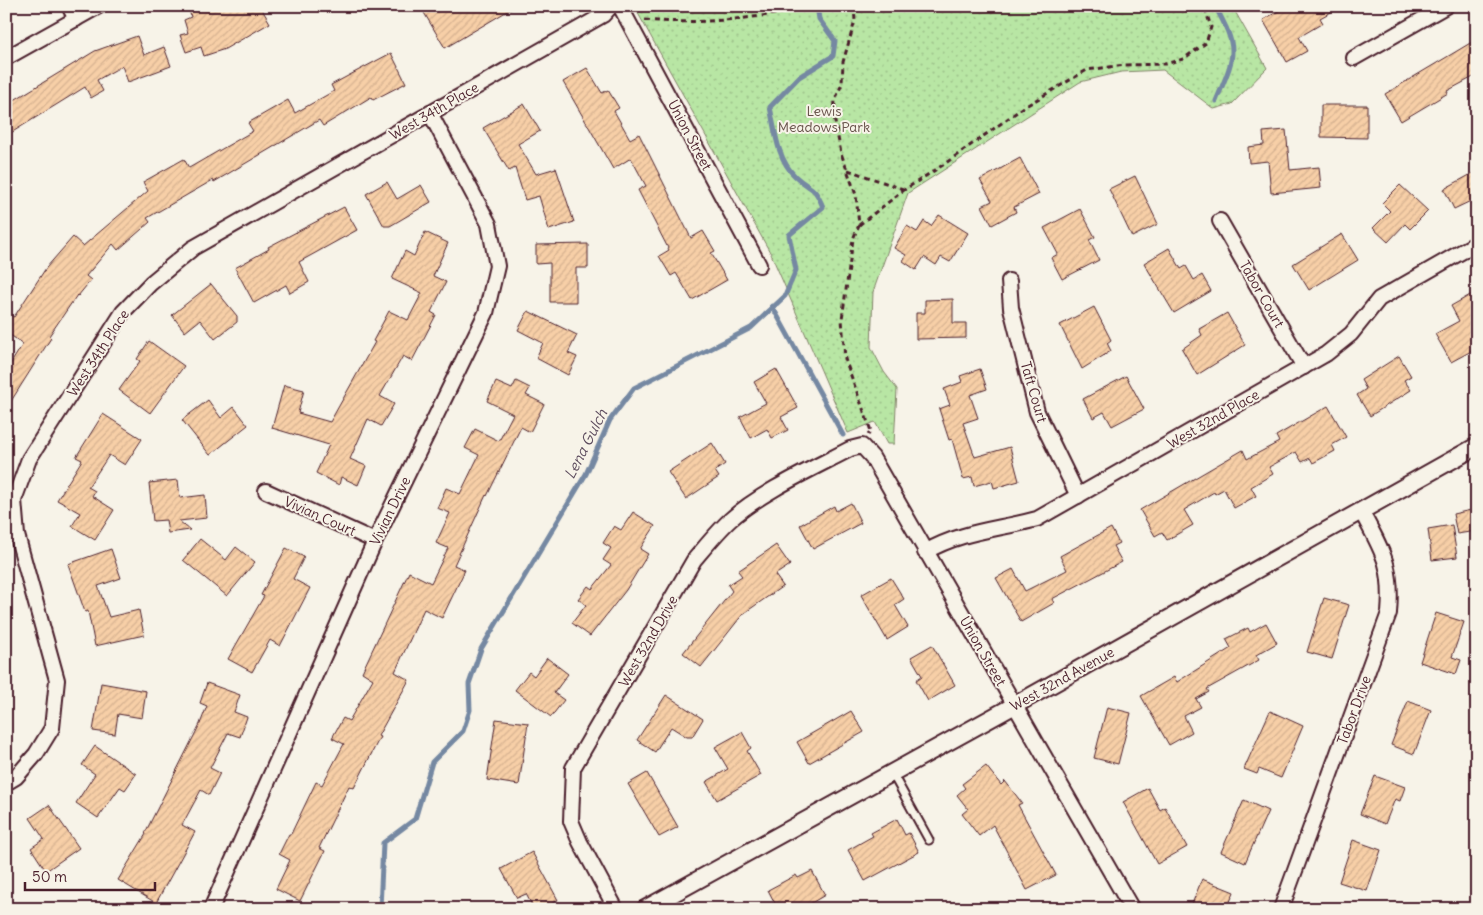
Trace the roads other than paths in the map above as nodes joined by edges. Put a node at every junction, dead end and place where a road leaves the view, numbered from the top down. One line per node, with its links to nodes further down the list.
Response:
1 (69, 6): 6 (street)
2 (99, 6): 6 (street)
3 (611, 6): 9 (street, West 34th Place)
4 (620, 6): 12 (street, Union Street)
5 (1446, 6): 8 (street)
6 (76, 19): 7 (street)
7 (6, 58)
8 (1354, 58)
9 (430, 113): 20 (street, Vivian Drive); 24 (street, West 34th Place)
10 (1220, 221): 14 (street, Tabor Court)
11 (1477, 243): 14 (street, West 32nd Place)
12 (759, 265)
13 (1009, 282): 18 (street, Taft Court)
14 (1304, 367): 18 (street, West 32nd Place)
15 (862, 446): 21 (street, Union Street); 27 (street, West 32nd Drive)
16 (1477, 446): 19 (street, West 32nd Avenue)
17 (266, 491): 20 (street, Vivian Court)
18 (1078, 496): 21 (street, West 32nd Place)
19 (1361, 511): 22 (street, West 32nd Avenue); 30 (street, Tabor Drive)
20 (375, 541): 26 (street, Vivian Drive)
21 (926, 552): 22 (street, Union Street)
22 (1015, 705): 23 (street, West 32nd Avenue); 29 (street, Union Street)
23 (892, 773): 25 (lane); 28 (street, West 32nd Avenue)
24 (6, 782)
25 (929, 840)
26 (211, 909)
27 (616, 909)
28 (645, 909)
29 (1132, 909)
30 (1281, 909)

